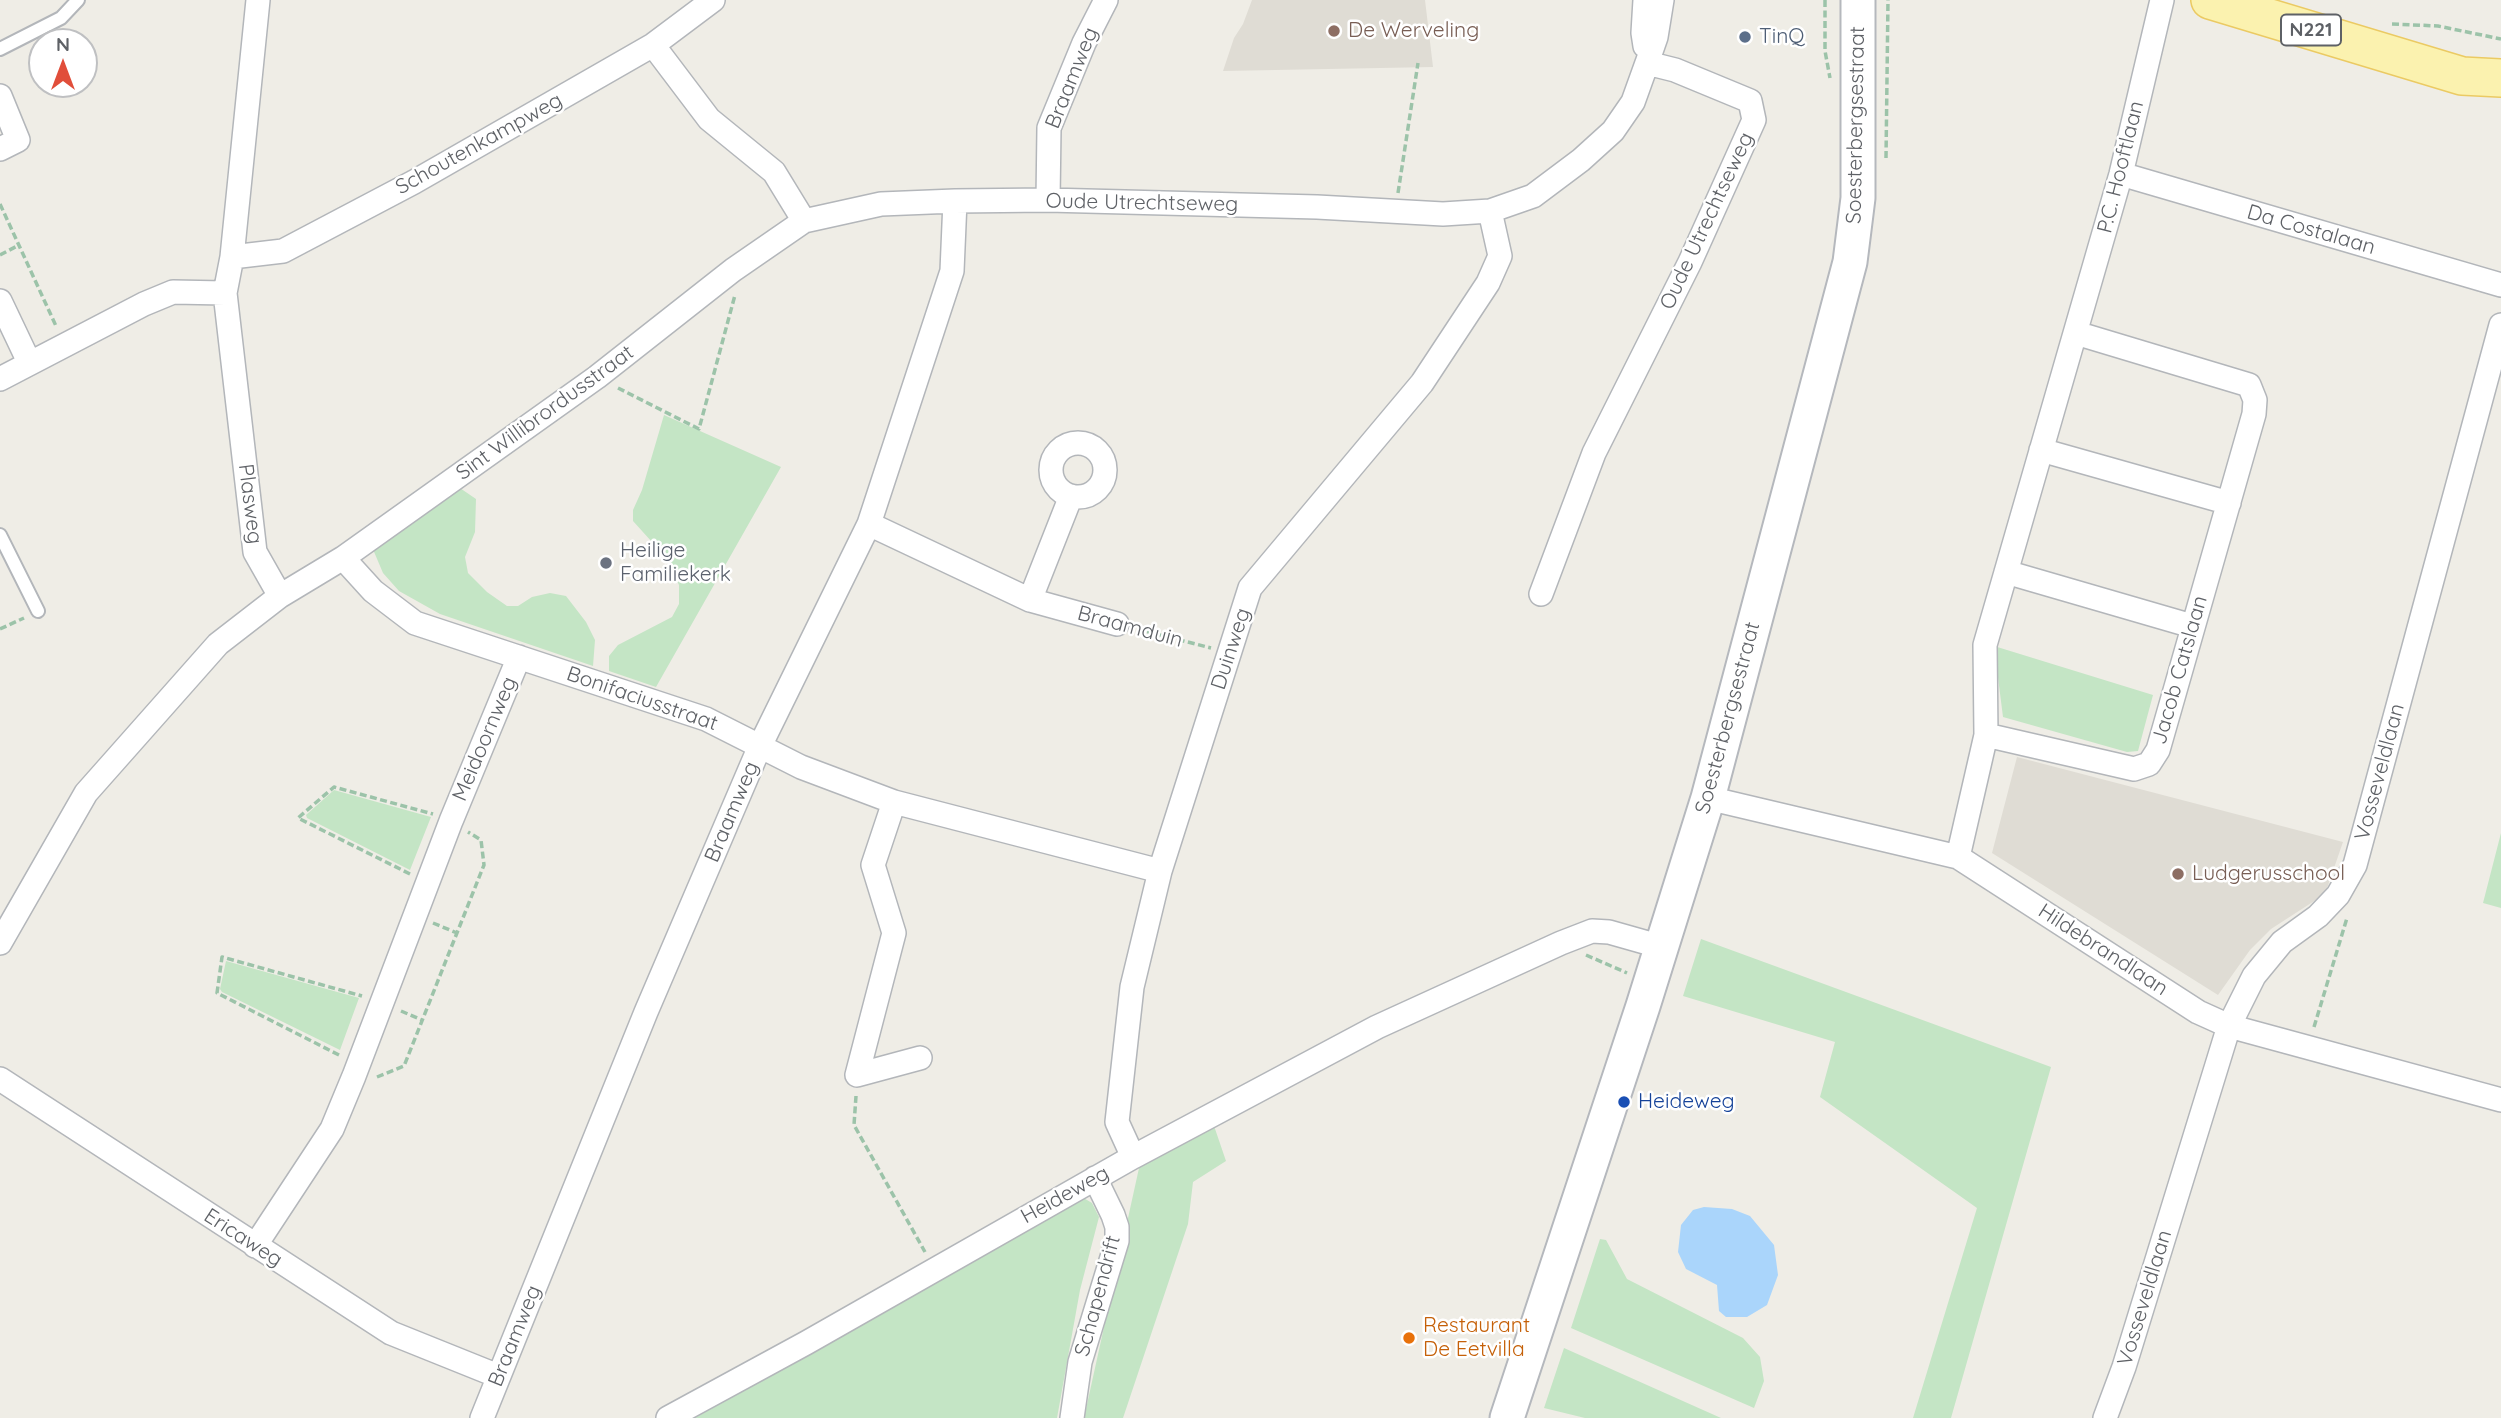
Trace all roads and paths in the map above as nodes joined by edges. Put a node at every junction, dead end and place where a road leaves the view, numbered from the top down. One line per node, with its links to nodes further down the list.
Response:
1 (78, 0): 12 (lane)
2 (258, 0): 30 (street, Plasweg)
3 (713, 0): 11 (street, Schoutenkampweg)
4 (1106, 0): 22 (street, Braamweg)
5 (1645, 0): 16 (street, Oude Utrechtseweg)
6 (1662, 0): 16 (street, Oude Utrechtseweg)
7 (1825, 0): 18 (path)
8 (1858, 0): 59 (main road, Soesterbergsestraat)
9 (2162, 0): 21 (street, P.C. Hooftlaan)
10 (2210, 0): 13 (main road, N221)
11 (653, 45): 27 (street); 30 (street, Schoutenkampweg)
12 (0, 49)
13 (2413, 60): 14 (main road, N221); 17 (main road, N221)
14 (2501, 61)
15 (1418, 63): 25 (path)
16 (1647, 63): 26 (street, Oude Utrechtseweg); 48 (street, Oude Utrechtseweg)
17 (2501, 79)
18 (1832, 88)
19 (0, 96): 20 (street)
20 (0, 149)
21 (2121, 174): 32 (street, Da Costalaan); 36 (street, P.C. Hooftlaan)
22 (1048, 200): 23 (street, Oude Utrechtseweg); 25 (street, Oude Utrechtseweg)
23 (955, 201): 27 (street, Oude Utrechtseweg); 44 (street, Braamweg)
24 (0, 204): 28 (path)
25 (1397, 211): 26 (street, Oude Utrechtseweg)
26 (1490, 211): 55 (street, Duinweg)
27 (804, 220): 31 (street, Sint Willibrordusstraat)
28 (19, 245): 29 (path); 37 (path)
29 (0, 255)
30 (232, 257): 33 (street, Plasweg)
31 (733, 270): 39 (street, Sint Willibrordusstraat); 39 (path)
32 (2501, 285)
33 (225, 293): 37 (street); 49 (street, Plasweg)
34 (0, 301): 38 (street)
35 (2501, 325): 72 (street, Vosseveldlaan)
36 (2076, 333): 41 (street, P.C. Hooftlaan); 43 (street, Jacob Catslaan)
37 (65, 346): 38 (street)
38 (29, 362): 40 (street)
39 (597, 377): 46 (street, Sint Willibrordusstraat)
40 (0, 379)
41 (2041, 450): 43 (street); 47 (street, P.C. Hooftlaan)
42 (1071, 496): 50 (street)
43 (2229, 503): 53 (street, Jacob Catslaan)
44 (869, 524): 50 (street, Braamduin); 58 (street, Braamweg)
45 (0, 535): 51 (lane)
46 (343, 558): 49 (street, Sint Willibrordusstraat); 56 (street, Bonifaciusstraat)
47 (2006, 572): 53 (street); 57 (street, P.C. Hooftlaan)
48 (1541, 594)
49 (280, 596): 66 (street)
50 (1030, 600): 52 (street, Braamduin)
51 (38, 611): 54 (path)
52 (1117, 624): 55 (path, Braamduin)
53 (2192, 626): 57 (street, Jacob Catslaan)
54 (0, 629)
55 (1230, 651): 63 (street, Duinweg)
56 (519, 657): 58 (street, Bonifaciusstraat); 61 (street, Meidoornweg)
57 (1986, 735): 62 (street, P.C. Hooftlaan)
58 (760, 746): 60 (street, Bonifaciusstraat); 83 (street, Braamweg)
59 (1708, 798): 62 (street, Hildebrandlaan); 68 (main road, Soesterbergsestraat)
60 (894, 803): 63 (street, Bonifaciusstraat); 76 (street)
61 (451, 821): 64 (street, Meidoornweg); 64 (path, Meidoornweg); 75 (path)
62 (1958, 857): 72 (street, Hildebrandlaan)
63 (1160, 871): 79 (street, Duinweg)
64 (427, 883): 71 (street, Meidoornweg)
65 (2350, 909): 73 (path)
66 (0, 943)
67 (1561, 943): 68 (street, Heideweg); 69 (path); 79 (street, Heideweg)
68 (1648, 943): 69 (path); 87 (main road, Soesterbergsestraat)
69 (1625, 972): 70 (path)
70 (1623, 981)
71 (382, 1003): 75 (street, Meidoornweg); 75 (path)
72 (2229, 1026): 73 (street, Hildebrandlaan); 88 (street, Vosseveldlaan)
73 (2308, 1047): 78 (street, Hildebrandlaan)
74 (920, 1058): 76 (street)
75 (356, 1070): 81 (street, Meidoornweg)
76 (857, 1075): 82 (path)
77 (0, 1079): 81 (street, Ericaweg)
78 (2501, 1100)
79 (1133, 1157): 80 (street, Heideweg)
80 (1095, 1178): 82 (street, Heideweg); 86 (street, Schapendrift)
81 (255, 1246): 83 (street, Ericaweg)
82 (928, 1272): 85 (street, Heideweg)
83 (498, 1376): 84 (street, Braamweg)
84 (482, 1418)
85 (668, 1418)
86 (1072, 1418)
87 (1507, 1418)
88 (2105, 1418)

